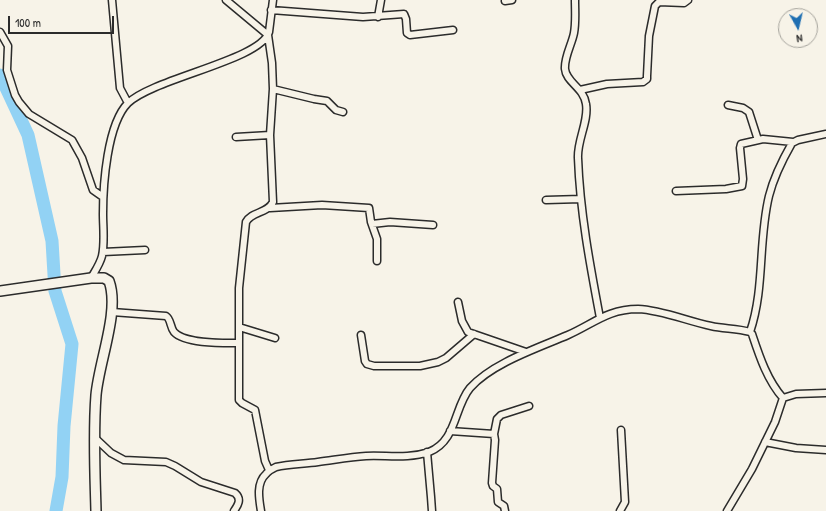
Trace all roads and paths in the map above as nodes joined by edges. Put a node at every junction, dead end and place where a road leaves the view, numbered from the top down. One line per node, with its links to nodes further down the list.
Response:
1 (112, 0): 16 (street)
2 (226, 0): 13 (street)
3 (273, 0): 9 (street)
4 (381, 0): 10 (street)
5 (512, 0): 8 (street)
6 (574, 0): 15 (street)
7 (688, 0): 15 (street)
8 (505, 1)
9 (271, 10): 10 (street); 13 (street)
10 (378, 17): 11 (street)
11 (453, 30)
12 (0, 32): 25 (street)
13 (268, 36): 14 (street); 16 (street)
14 (273, 89): 18 (street); 20 (street)
15 (580, 90): 26 (street)
16 (128, 104): 25 (street)
17 (728, 105): 22 (street)
18 (342, 112)
19 (826, 134): 23 (street)
20 (270, 135): 21 (street); 28 (street)
21 (236, 137)
22 (758, 140): 23 (street); 24 (street)
23 (794, 142): 40 (street)
24 (676, 191)
25 (103, 198): 32 (street)
26 (581, 199): 27 (street); 38 (street)
27 (546, 200)
28 (270, 208): 29 (street); 39 (street)
29 (372, 224): 30 (street); 33 (street)
30 (433, 225)
31 (145, 250): 32 (street)
32 (103, 252): 34 (street)
33 (377, 261)
34 (91, 278): 35 (main road); 37 (main road)
35 (0, 291)
36 (458, 302): 41 (street)
37 (112, 312): 44 (street); 52 (main road)
38 (600, 318): 40 (street); 45 (street)
39 (239, 327): 43 (street); 44 (street)
40 (750, 332): 47 (street)
41 (474, 334): 42 (street); 45 (street)
42 (361, 335)
43 (275, 338)
44 (239, 343): 56 (street)
45 (526, 352): 50 (street)
46 (826, 393): 47 (street)
47 (782, 398): 53 (street)
48 (529, 406): 51 (street)
49 (621, 430): 62 (street)
50 (450, 431): 51 (street); 55 (street)
51 (494, 434): 61 (street)
52 (94, 437): 57 (main road); 58 (street)
53 (765, 442): 54 (street); 63 (street)
54 (826, 450)
55 (427, 452): 56 (street); 60 (street)
56 (269, 470): 59 (street)
57 (96, 511)
58 (234, 511)
59 (261, 511)
60 (432, 511)
61 (505, 511)
62 (620, 511)
63 (727, 511)

